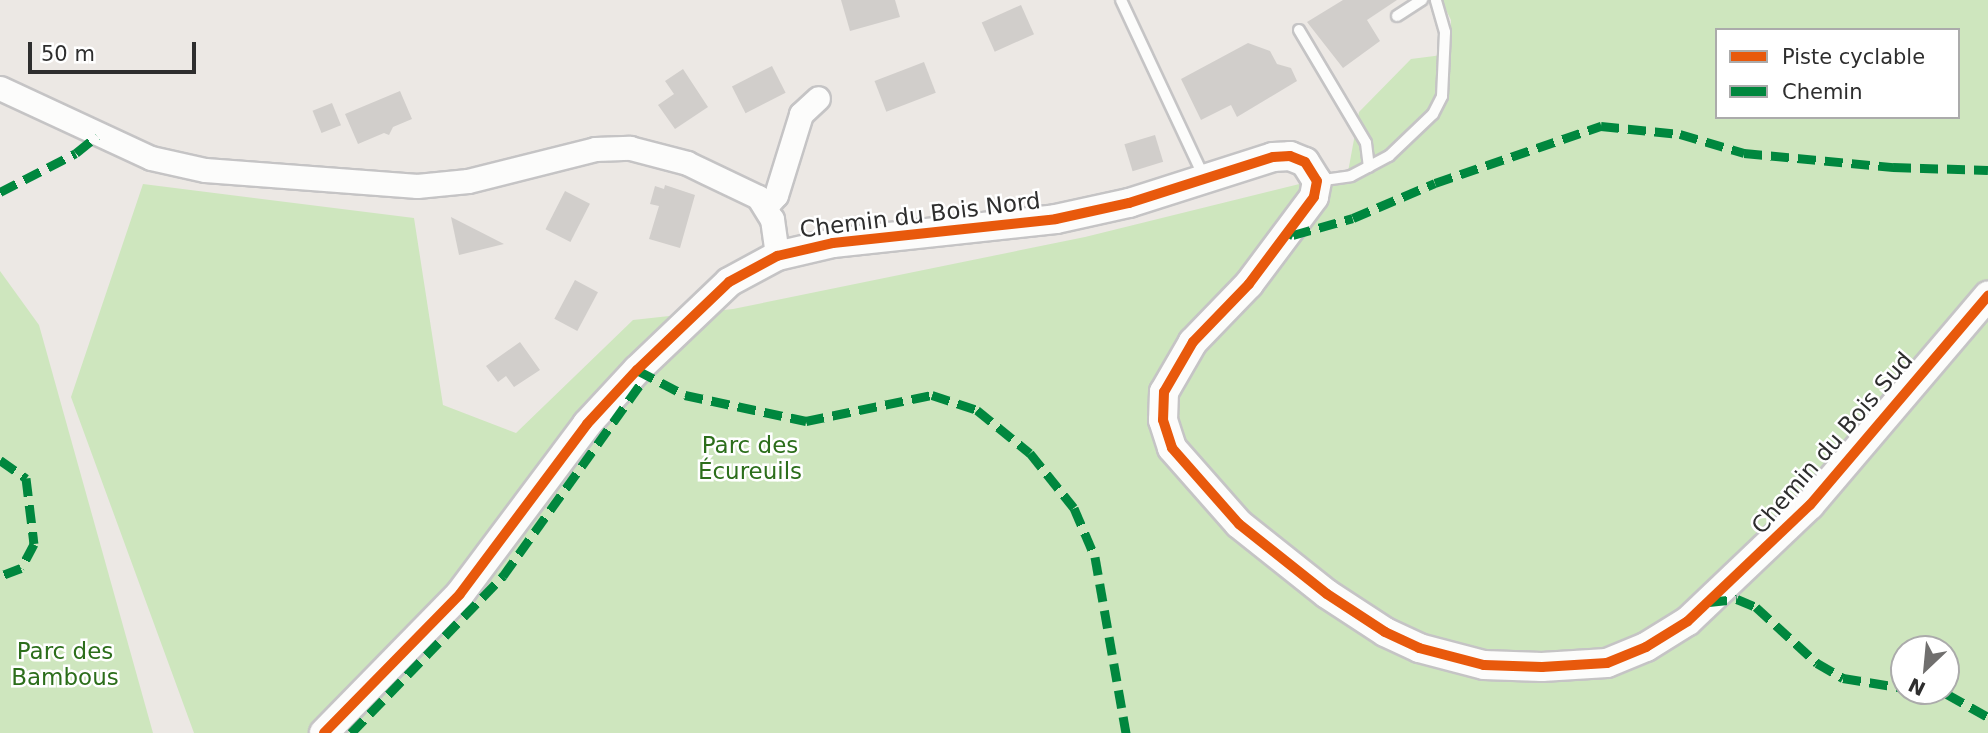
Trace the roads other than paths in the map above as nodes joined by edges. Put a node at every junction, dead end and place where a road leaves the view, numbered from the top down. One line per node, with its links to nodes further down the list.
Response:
1 (1121, 0): 9 (lane)
2 (1422, 0): 4 (lane)
3 (1436, 0): 8 (lane)
4 (1397, 16)
5 (1299, 30): 8 (lane)
6 (0, 88): 11 (street)
7 (818, 98): 11 (street)
8 (1369, 167): 10 (lane)
9 (1205, 179): 10 (street, Chemin du Bois Nord); 12 (street, Chemin du Bois Nord)
10 (1315, 189): 13 (street, Chemin du Bois Sud)
11 (767, 205): 12 (street)
12 (778, 256): 14 (street, Chemin du Bois Nord)
13 (1988, 296)
14 (324, 733)

